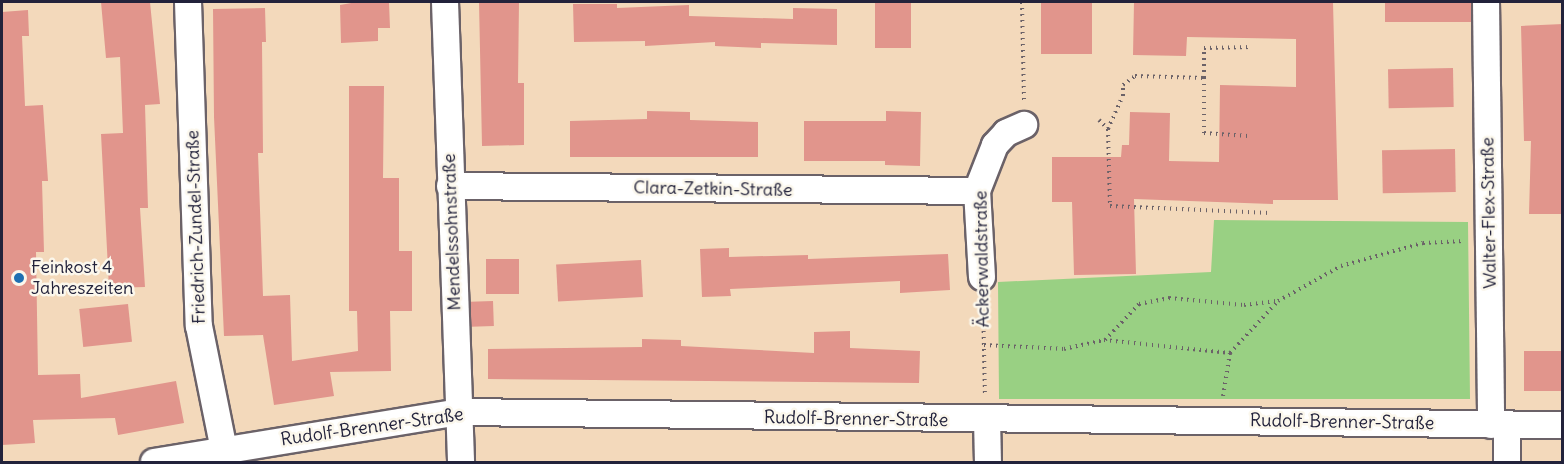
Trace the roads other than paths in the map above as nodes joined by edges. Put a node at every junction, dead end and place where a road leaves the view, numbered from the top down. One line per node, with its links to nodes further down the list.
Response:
1 (188, 2): 12 (street, Friedrich-Zundel-Straße)
2 (445, 2): 5 (street, Mendelssohnstraße)
3 (1486, 2): 10 (street, Walter-Flex-Straße)
4 (1024, 125): 6 (street, Äckerwaldstraße)
5 (450, 186): 6 (street, Clara-Zetkin-Straße); 8 (street, Mendelssohnstraße)
6 (977, 191): 7 (street, Äckerwaldstraße)
7 (982, 277)
8 (459, 412): 9 (street, Rudolf-Brenner-Straße); 12 (street, Rudolf-Brenner-Straße); 15 (street, Mendelssohnstraße)
9 (987, 419): 10 (street, Rudolf-Brenner-Straße); 16 (street)
10 (1499, 425): 11 (street, Rudolf-Brenner-Straße); 17 (street, Walter-Flex-Straße)
11 (1563, 425)
12 (224, 450): 13 (street, Rudolf-Brenner-Straße)
13 (186, 460): 14 (street, Rudolf-Brenner-Straße)
14 (154, 462)
15 (461, 462)
16 (988, 462)
17 (1507, 462)

